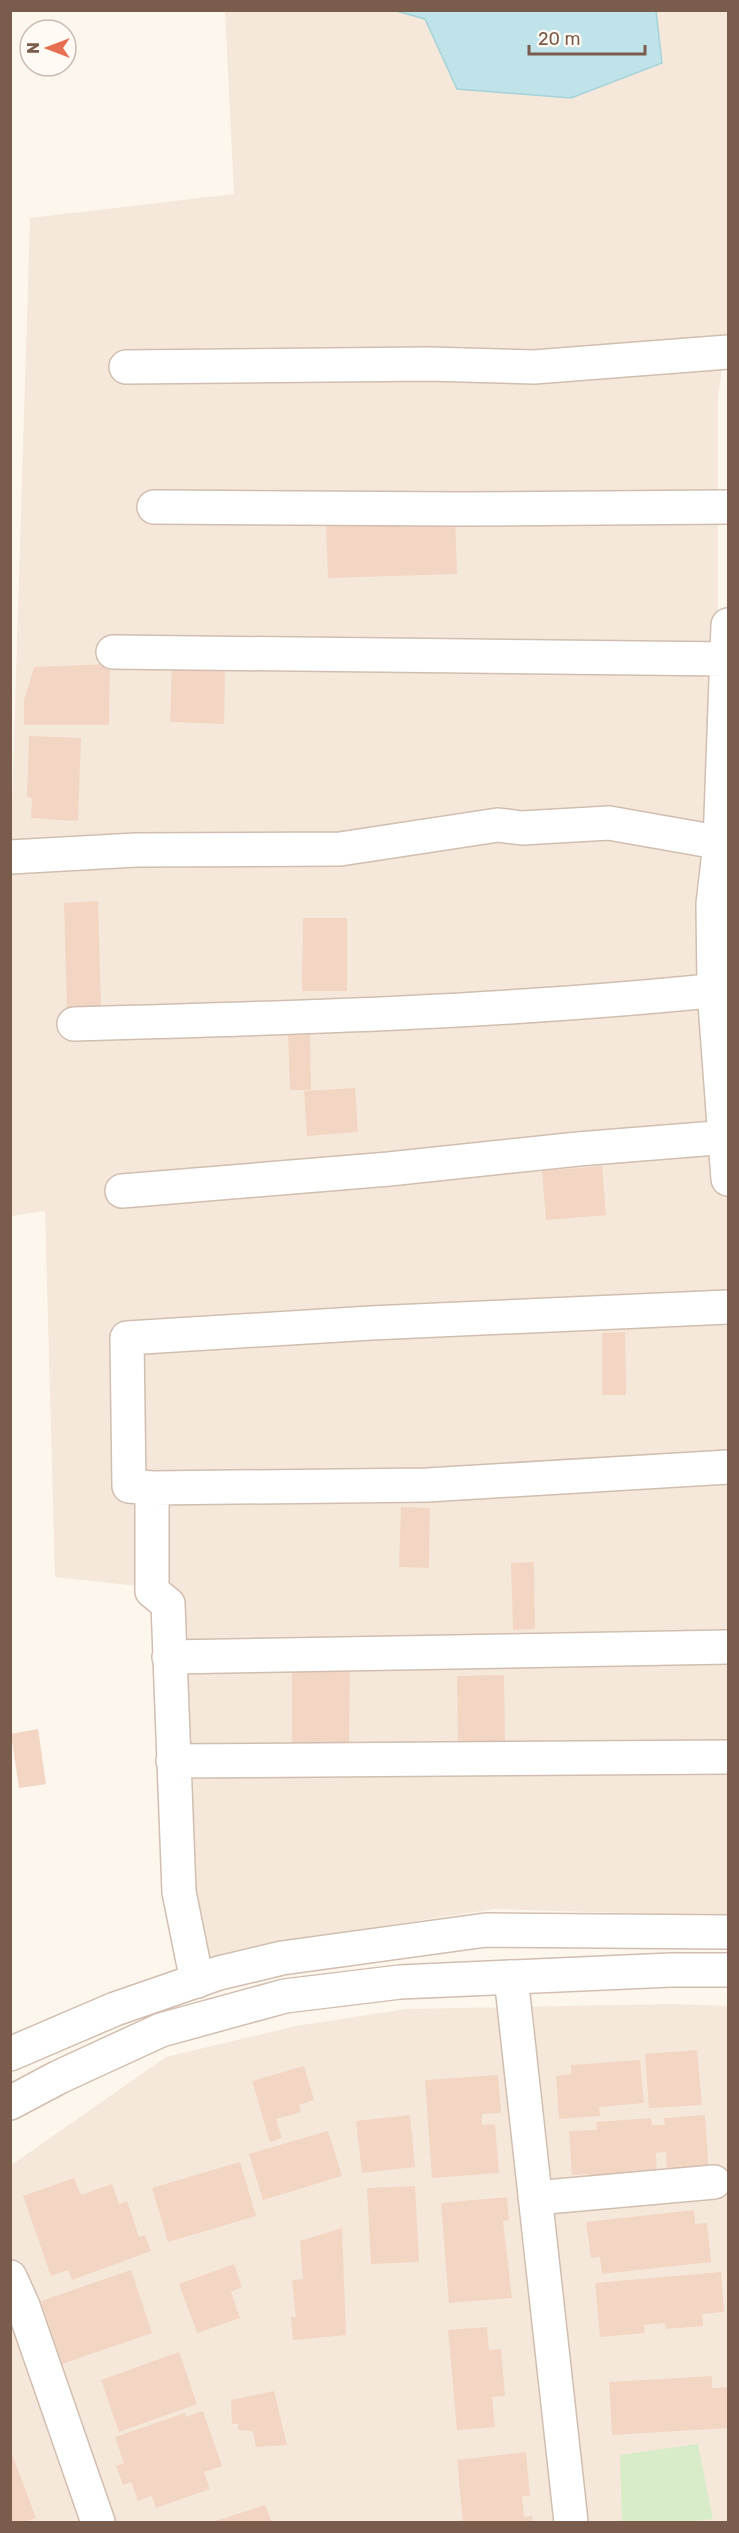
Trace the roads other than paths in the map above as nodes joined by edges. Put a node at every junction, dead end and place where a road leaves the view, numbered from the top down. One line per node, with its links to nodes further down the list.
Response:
1 (729, 352): 2 (street)
2 (126, 367)
3 (154, 507): 4 (street)
4 (729, 507)
5 (729, 625): 7 (street)
6 (113, 651): 7 (street)
7 (727, 659): 8 (street)
8 (724, 844): 9 (street); 10 (street)
9 (10, 858)
10 (721, 990): 11 (street); 12 (street)
11 (74, 1024)
12 (727, 1137): 13 (street); 14 (street)
13 (729, 1179)
14 (122, 1191)
15 (729, 1307): 17 (street)
16 (729, 1467): 17 (street)
17 (152, 1488): 19 (street)
18 (729, 1647): 19 (street)
19 (169, 1657): 21 (street)
20 (729, 1757): 21 (street)
21 (173, 1761): 25 (street)
22 (728, 1932): 23 (street); 25 (street)
23 (729, 1970): 24 (street)
24 (511, 1977): 27 (street); 29 (street)
25 (197, 1981): 26 (street)
26 (10, 2054)
27 (10, 2103)
28 (714, 2182): 29 (street)
29 (536, 2198): 32 (street)
30 (10, 2277): 31 (street)
31 (98, 2523)
32 (571, 2523)

